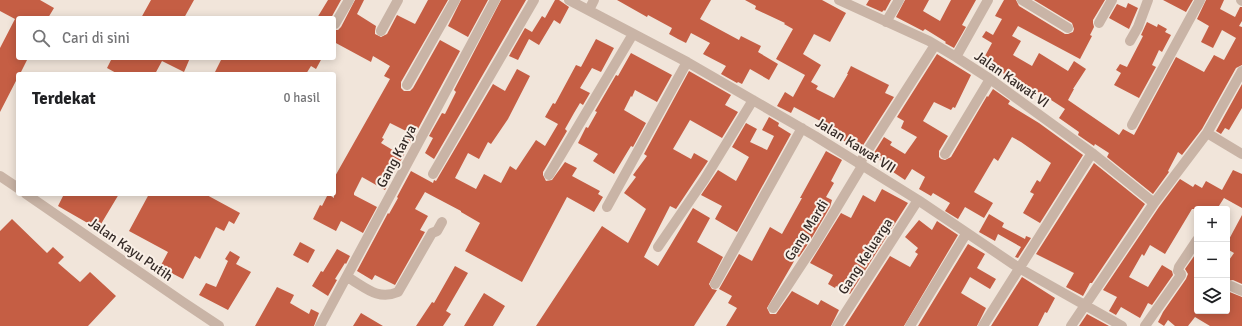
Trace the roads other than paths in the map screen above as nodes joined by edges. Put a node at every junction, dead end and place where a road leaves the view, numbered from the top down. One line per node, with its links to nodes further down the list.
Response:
1 (349, 0): 16 (street)
2 (398, 0): 20 (street)
3 (455, 0): 28 (street)
4 (496, 0): 50 (street, Gang Karya)
5 (534, 0): 37 (street)
6 (569, 0): 15 (street, Jalan Kawat VII)
7 (594, 0): 15 (street)
8 (839, 0): 17 (street, Jalan Kawat VI)
9 (899, 0): 17 (street)
10 (988, 0): 24 (street)
11 (1022, 0): 19 (street)
12 (1112, 0): 18 (street)
13 (1148, 0): 22 (street)
14 (1200, 0): 30 (street)
15 (589, 10): 21 (street, Jalan Kawat VII)
16 (336, 22)
17 (886, 22): 23 (street, Jalan Kawat VI)
18 (1099, 23)
19 (1068, 28)
20 (381, 31)
21 (633, 34): 25 (street, Jalan Kawat VII); 38 (street)
22 (1130, 40)
23 (934, 44): 24 (street, Jalan Kawat VI); 36 (street, Gang Mardi)
24 (956, 57): 27 (street, Jalan Kawat VI)
25 (687, 62): 29 (street, Jalan Kawat VII); 44 (street)
26 (1242, 71): 32 (street)
27 (990, 79): 33 (street, Jalan Kawat VI); 34 (street)
28 (407, 85)
29 (753, 100): 31 (street, Jalan Kawat VII); 48 (street)
30 (1132, 125)
31 (802, 128): 36 (street, Jalan Kawat VII); 51 (street)
32 (1207, 133): 35 (street); 43 (street)
33 (1092, 153): 43 (street, Jalan Kawat VI); 49 (street)
34 (945, 154)
35 (1242, 154)
36 (861, 165): 42 (street, Jalan Kawat VII); 55 (street, Gang Mardi)
37 (433, 174)
38 (549, 175)
39 (0, 176): 40 (street)
40 (16, 187)
41 (29, 196): 56 (street, Jalan Kayu Putih)
42 (918, 200): 46 (street, Jalan Kawat VII); 58 (street, Gang Keluarga)
43 (1154, 203): 54 (street)
44 (607, 207)
45 (442, 222): 50 (street)
46 (966, 234): 49 (street, Jalan Kawat VII); 59 (street)
47 (1196, 242): 63 (street)
48 (658, 247)
49 (1019, 268): 54 (street, Jalan Kawat VII); 60 (street)
50 (347, 277): 57 (street, Gang Karya)
51 (715, 284)
52 (1231, 286): 53 (street)
53 (1242, 291)
54 (1084, 305): 61 (street); 62 (street, Jalan Kawat VII)
55 (773, 308)
56 (219, 326)
57 (320, 326)
58 (837, 326)
59 (910, 326)
60 (983, 326)
61 (1071, 326)
62 (1122, 326)
63 (1145, 326)

